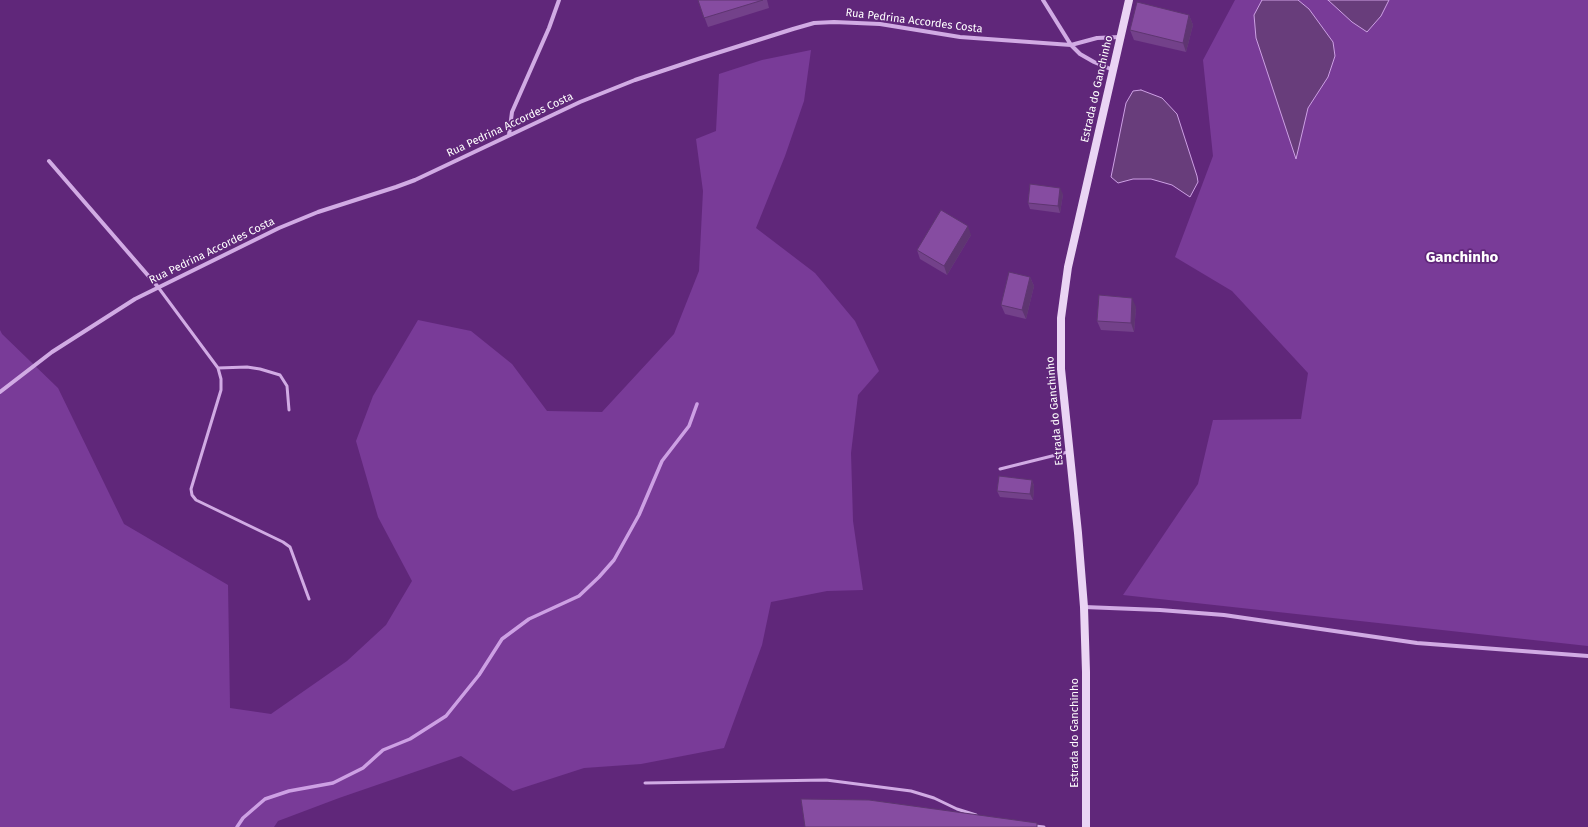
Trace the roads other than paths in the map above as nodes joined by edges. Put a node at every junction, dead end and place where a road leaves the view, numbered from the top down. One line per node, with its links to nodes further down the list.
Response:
1 (559, 0): 7 (street)
2 (1043, 0): 5 (street)
3 (1129, 0): 4 (street, Estrada do Ganchinho)
4 (1120, 36): 5 (street, Rua Pedrina Accordes Costa); 6 (street, Estrada do Ganchinho)
5 (1071, 45): 6 (street); 7 (street, Rua Pedrina Accordes Costa)
6 (1112, 70): 13 (street, Estrada do Ganchinho)
7 (509, 135): 9 (street, Rua Pedrina Accordes Costa)
8 (49, 161): 9 (street)
9 (158, 287): 10 (lane); 11 (street, Rua Pedrina Accordes Costa)
10 (218, 368): 12 (lane); 15 (lane)
11 (0, 392)
12 (289, 410)
13 (1070, 451): 14 (lane); 16 (street, Estrada do Ganchinho)
14 (1000, 469)
15 (309, 598)
16 (1084, 607): 17 (street); 22 (street, Estrada do Ganchinho)
17 (1588, 656)
18 (645, 782): 19 (lane)
19 (980, 816)
20 (1028, 825): 21 (lane)
21 (1044, 827)
22 (1086, 827)

